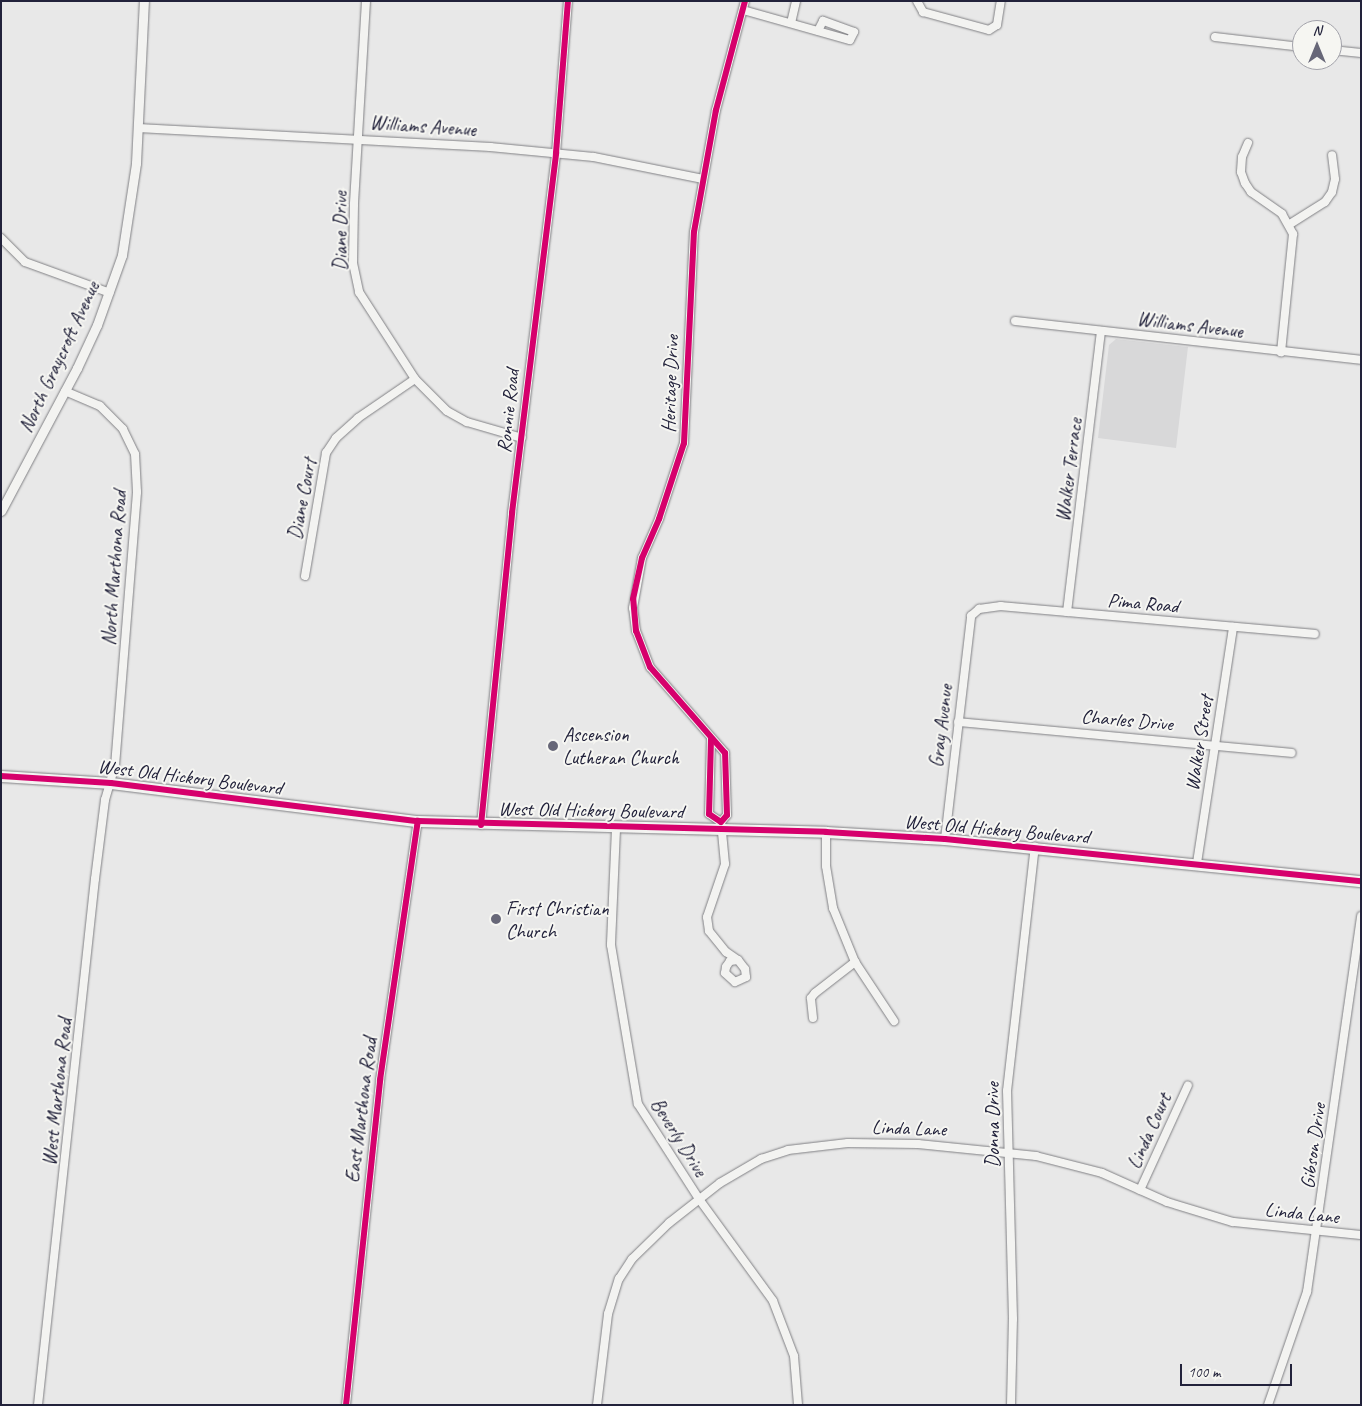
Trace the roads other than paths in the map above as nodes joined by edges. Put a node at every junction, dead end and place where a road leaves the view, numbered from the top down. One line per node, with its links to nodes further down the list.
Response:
1 (144, 1): 15 (street, North Graycroft Avenue)
2 (366, 1): 16 (street, Diane Drive)
3 (568, 1): 18 (street, Ronnie Road)
4 (745, 1): 8 (street, Heritage Drive)
5 (796, 1): 9 (street)
6 (917, 1): 7 (street)
7 (1000, 1)
8 (743, 10): 9 (street); 20 (street, Heritage Drive)
9 (790, 23): 10 (street)
10 (818, 31)
11 (1214, 37): 12 (street)
12 (1292, 45)
13 (1342, 51): 14 (street)
14 (1361, 53)
15 (138, 128): 16 (street, Williams Avenue); 23 (street, North Graycroft Avenue)
16 (359, 138): 18 (street, Williams Avenue); 28 (street, Diane Drive)
17 (1248, 143): 21 (street)
18 (556, 153): 20 (street, Williams Avenue); 30 (street, Ronnie Road)
19 (1332, 155): 21 (street)
20 (703, 179): 38 (street, Heritage Drive)
21 (1290, 224): 26 (street)
22 (1, 238): 23 (street)
23 (110, 293): 29 (street, North Graycroft Avenue)
24 (1015, 321): 25 (street, Williams Avenue)
25 (1101, 331): 26 (street, Williams Avenue); 33 (street, Walker Terrace)
26 (1281, 352): 27 (street, Williams Avenue)
27 (1361, 360)
28 (415, 378): 30 (street, Diane Drive); 32 (street, Diane Court)
29 (65, 391): 31 (street, North Graycroft Avenue); 42 (street, North Marthona Road)
30 (522, 438): 44 (street, Ronnie Road)
31 (1, 511)
32 (305, 576)
33 (1067, 612): 34 (street, Pima Road); 35 (street, Pima Road)
34 (971, 616): 37 (street, Gray Avenue)
35 (1232, 628): 36 (street, Pima Road); 39 (street, Walker Street)
36 (1315, 634)
37 (958, 722): 39 (street, Charles Drive); 48 (street, Gray Avenue)
38 (711, 739): 45 (street, Heritage Drive); 45 (street, Heritage Drive)
39 (1216, 744): 40 (street, Charles Drive); 50 (street, Walker Street)
40 (1292, 753)
41 (1, 776): 42 (main road, West Old Hickory Boulevard)
42 (111, 783): 43 (main road, West Old Hickory Boulevard); 63 (street, West Marthona Road)
43 (418, 821): 44 (main road, West Old Hickory Boulevard); 64 (street, East Marthona Road)
44 (481, 825): 46 (main road, West Old Hickory Boulevard)
45 (721, 825): 46 (main road, West Old Hickory Boulevard); 47 (main road, West Old Hickory Boulevard); 53 (street, Heritage Drive)
46 (616, 829): 60 (street, Beverly Drive)
47 (826, 832): 48 (main road, West Old Hickory Boulevard); 54 (street)
48 (945, 839): 49 (main road, West Old Hickory Boulevard)
49 (1035, 847): 50 (main road, West Old Hickory Boulevard); 58 (street, Donna Drive)
50 (1197, 863): 51 (main road, West Old Hickory Boulevard)
51 (1361, 882)
52 (1361, 916): 61 (street, Gibson Drive)
53 (738, 960)
54 (855, 962): 55 (street); 56 (street)
55 (813, 1018)
56 (894, 1021)
57 (1188, 1085): 59 (street, Linda Court)
58 (1007, 1152): 59 (street, Linda Lane); 60 (street, Linda Lane); 67 (street, Donna Drive)
59 (1140, 1190): 61 (street, Linda Lane)
60 (698, 1199): 65 (street, Linda Lane); 66 (street, Beverly Drive)
61 (1317, 1232): 62 (street, Linda Lane); 68 (street, Gibson Drive)
62 (1361, 1235)
63 (38, 1405)
64 (346, 1405)
65 (597, 1405)
66 (798, 1405)
67 (1011, 1405)
68 (1268, 1405)

